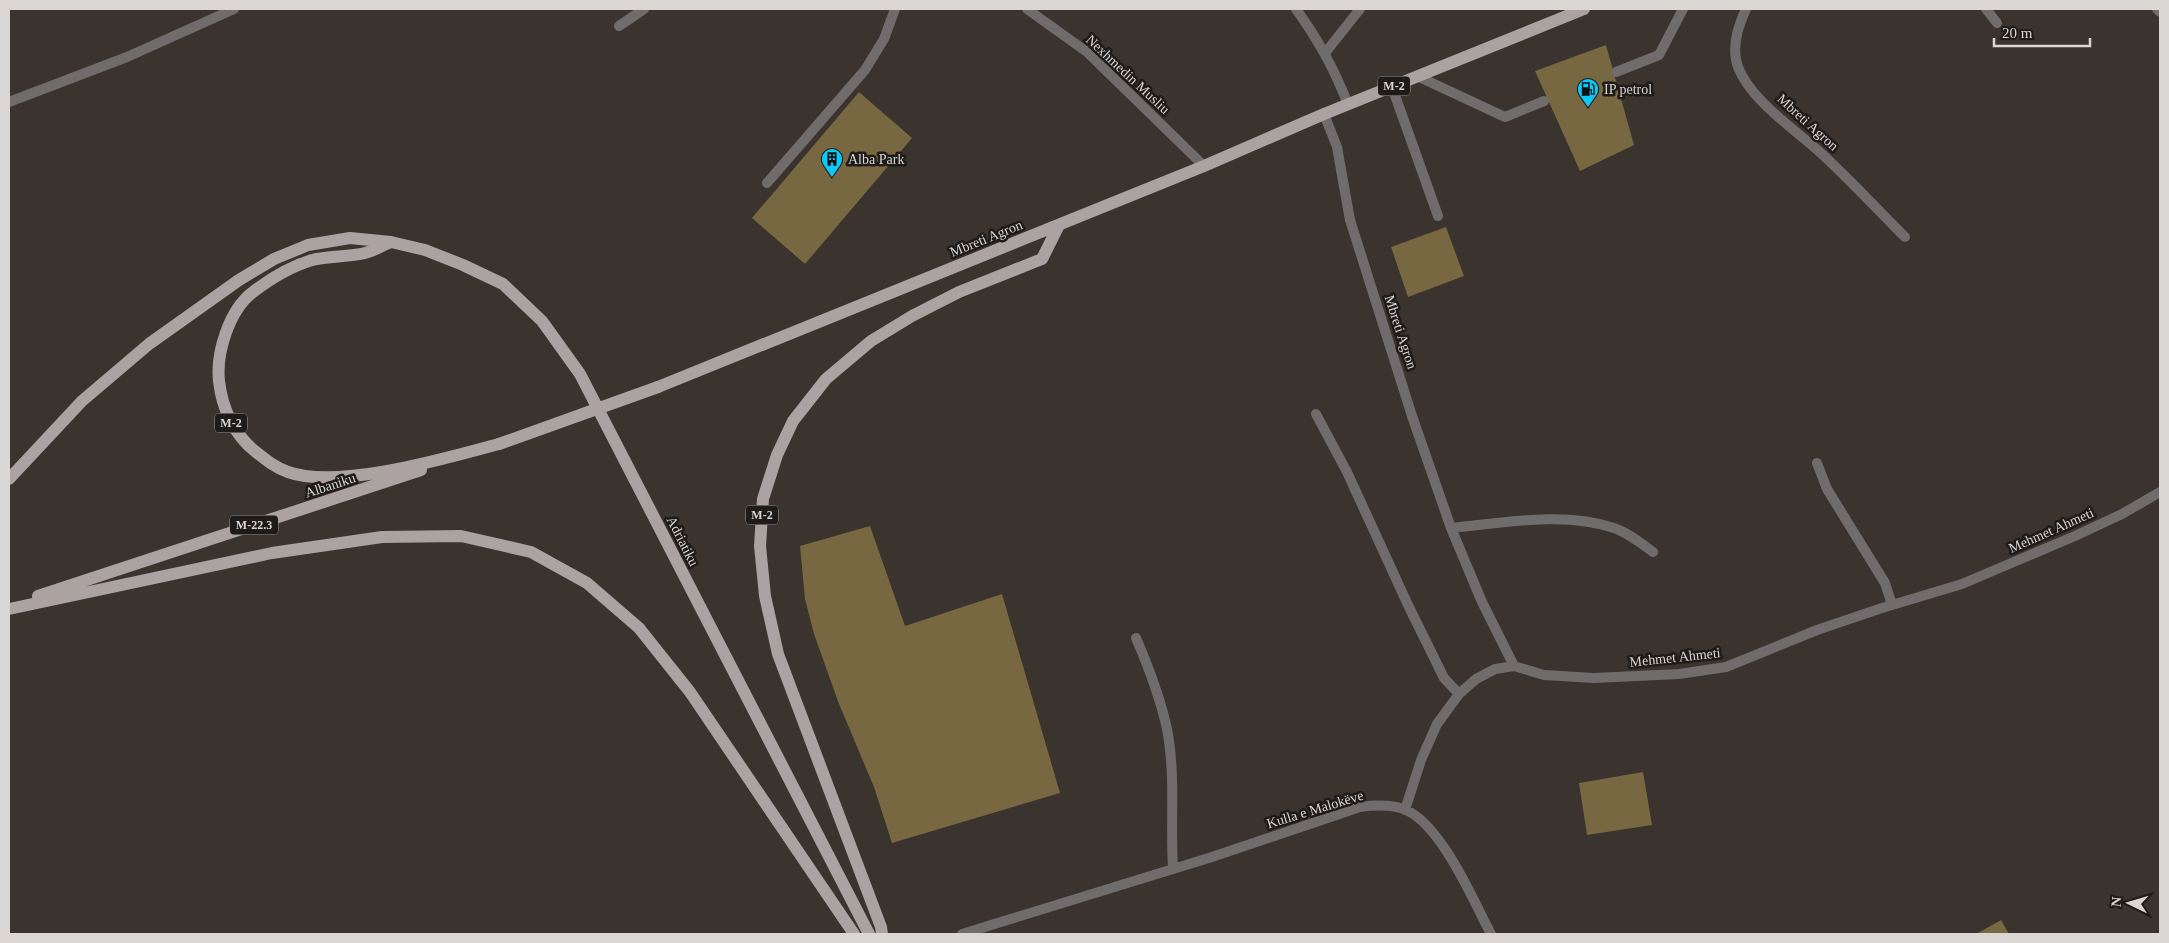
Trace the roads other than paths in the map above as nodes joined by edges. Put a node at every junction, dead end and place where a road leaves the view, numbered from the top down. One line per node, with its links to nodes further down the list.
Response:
1 (234, 9): 20 (street)
2 (644, 9): 14 (street)
3 (896, 9): 24 (street)
4 (1027, 9): 23 (street, Nexhmedin Musliu)
5 (1296, 9): 15 (street)
6 (1360, 9): 15 (street)
7 (1584, 9): 17 (main road, Mbreti Agron / M-2)
8 (1683, 9): 16 (street)
9 (1746, 9): 27 (street, Mbreti Agron)
10 (1986, 9): 13 (street)
11 (2157, 9): 12 (street)
12 (2160, 12)
13 (1997, 23)
14 (619, 26)
15 (1325, 53): 21 (street)
16 (1616, 72)
17 (1417, 76): 18 (main road, Mbreti Agron / M-2); 19 (street)
18 (1392, 87): 21 (main road, Mbreti Agron / M-2); 25 (street)
19 (1544, 101)
20 (9, 102)
21 (1348, 104): 22 (main road, Mbreti Agron / M-2)
22 (1324, 114): 23 (main road, Mbreti Agron / M-2); 35 (street, Mbreti Agron)
23 (1204, 166): 26 (main road, Mbreti Agron / M-2)
24 (768, 183)
25 (1438, 216)
26 (1059, 225): 29 (main road, Mbreti Agron / M-2); 47 (main road, M-2)
27 (1906, 238)
28 (392, 242): 31 (main road, M-2); 33 (main road, Adriatiku); 46 (main road, Adriatiku)
29 (658, 387): 31 (main road, Albaniku / M-2, bridge)
30 (1316, 414): 42 (street)
31 (499, 444): 37 (main road, Albaniku / M-22.3)
32 (1817, 463): 38 (street)
33 (9, 479)
34 (2160, 492): 38 (street, Mehmet Ahmeti)
35 (1451, 528): 36 (street); 41 (street, Mbreti Agron)
36 (1653, 552)
37 (9, 604)
38 (1892, 605): 41 (street, Mehmet Ahmeti)
39 (9, 609): 45 (main road)
40 (1136, 638): 44 (street)
41 (1514, 666): 42 (street, Mehmet Ahmeti)
42 (1459, 694): 43 (street, Mehmet Ahmeti)
43 (1405, 810): 44 (street, Kulla e Malokëve); 49 (street, Kulla e Malokëve)
44 (1173, 868): 48 (street, Kulla e Malokëve)
45 (854, 934)
46 (869, 934)
47 (882, 934)
48 (962, 934)
49 (1491, 934)

